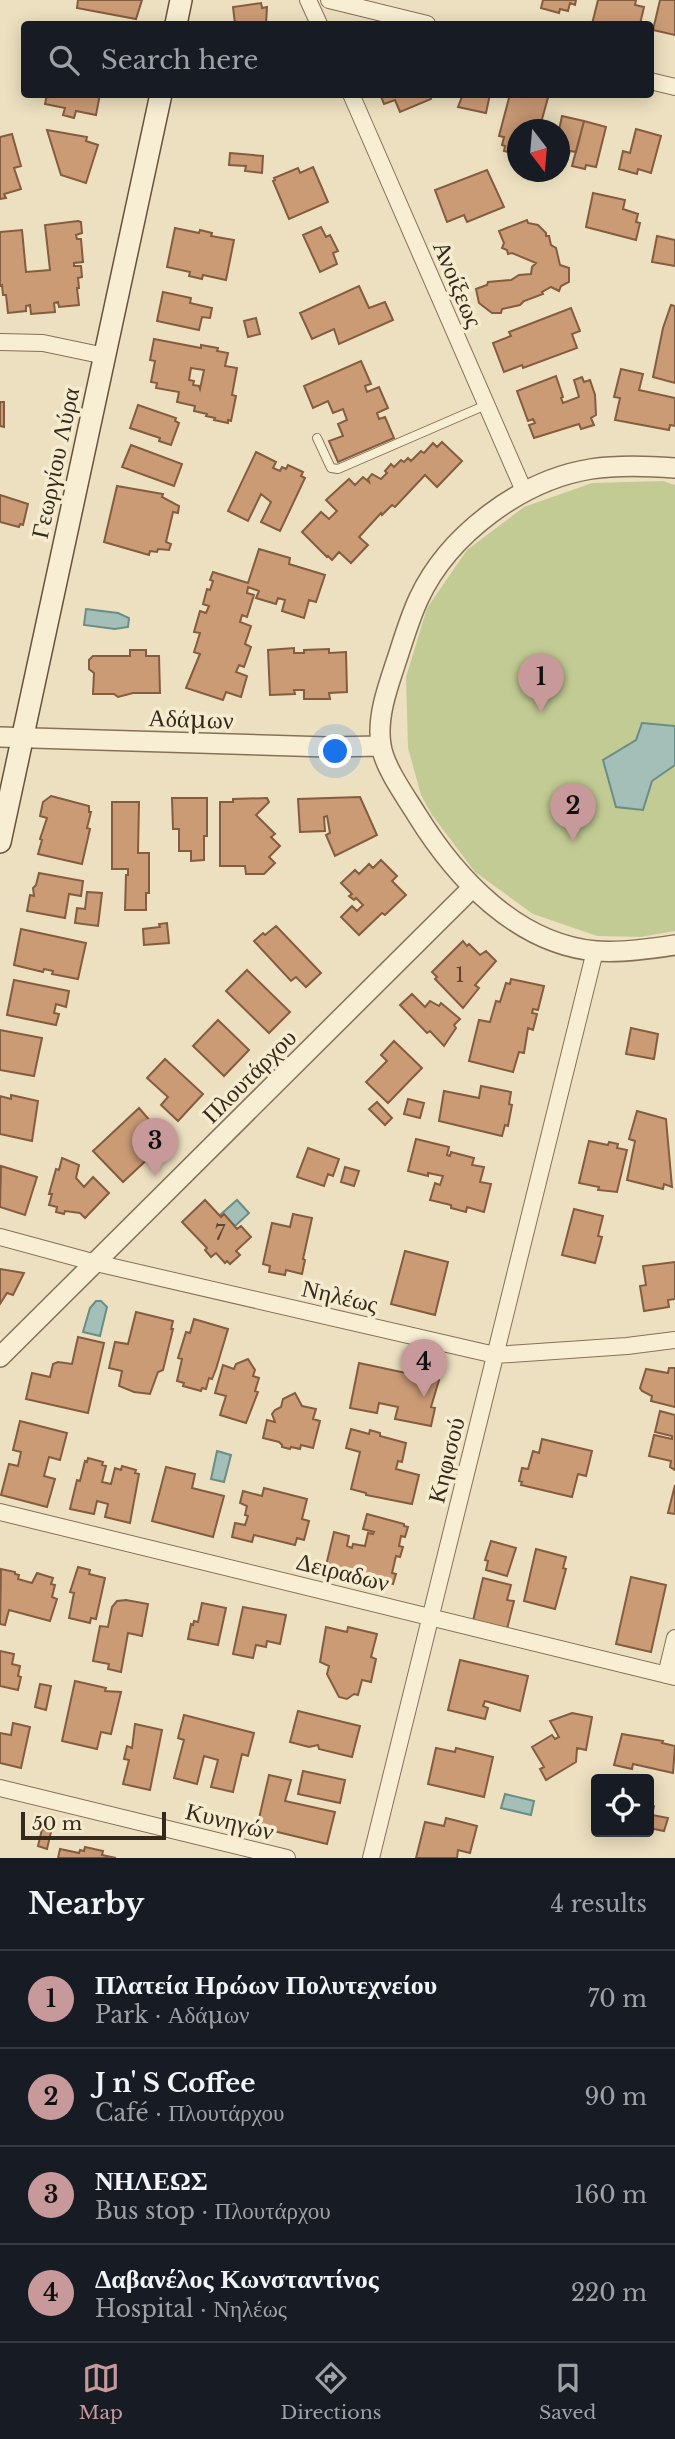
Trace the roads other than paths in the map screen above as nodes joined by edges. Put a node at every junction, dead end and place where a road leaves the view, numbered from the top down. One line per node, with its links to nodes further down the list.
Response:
1 (181, 0): 4 (main road)
2 (308, 0): 5 (street)
3 (329, 0): 6 (street)
4 (177, 21)
5 (318, 21)
6 (415, 21)
7 (654, 82): 8 (street)
8 (675, 87)
9 (160, 98): 12 (main road, Γεωργίου Λύρα)
10 (353, 98): 13 (street, Ανοίξεως)
11 (0, 342): 12 (street)
12 (105, 356): 18 (main road, Γεωργίου Λύρα)
13 (486, 405): 14 (lane); 16 (street, Ανοίξεως)
14 (317, 438)
15 (675, 468): 16 (street)
16 (524, 491): 19 (street)
17 (0, 737): 18 (street, Αδάμων)
18 (23, 738): 19 (street, Αδάμων); 20 (main road, Γεωργίου Λύρα)
19 (381, 746): 21 (street)
20 (0, 842)
21 (472, 887): 23 (street); 25 (street, Πλουτάρχου)
22 (675, 944): 23 (street)
23 (595, 951): 27 (street, Κηφισού)
24 (0, 1237): 25 (street, Νηλέως)
25 (96, 1263): 27 (street, Νηλέως); 28 (street, Πλουτάρχου)
26 (675, 1339): 27 (street, Νηλέως)
27 (495, 1355): 30 (street, Κηφισού)
28 (0, 1357)
29 (0, 1512): 30 (street, Δειραδων)
30 (430, 1617): 32 (street, Δειραδων); 35 (street, Κηφισού)
31 (675, 1638): 32 (street)
32 (671, 1676)
33 (0, 1788): 34 (street, Κυνηγών)
34 (287, 1858)
35 (371, 1858)

